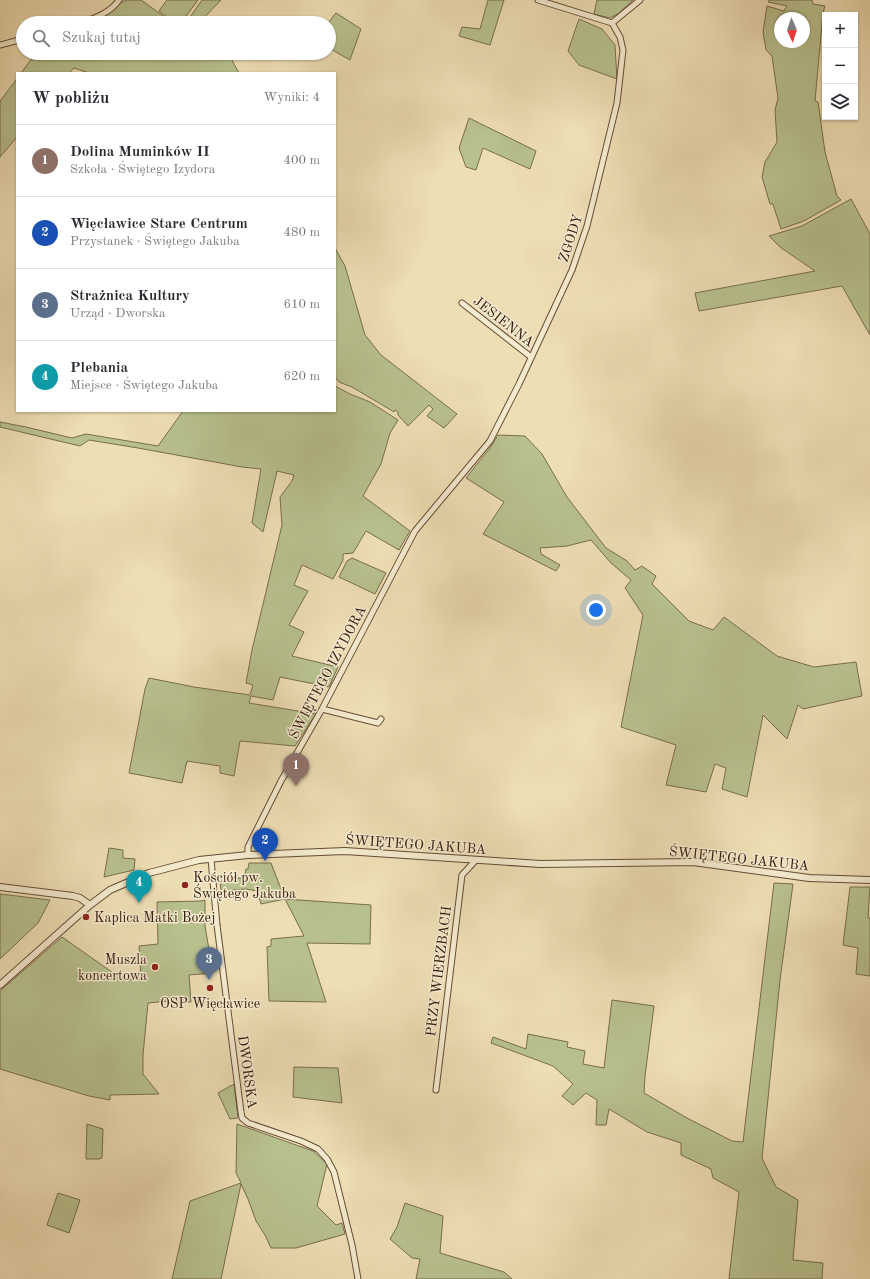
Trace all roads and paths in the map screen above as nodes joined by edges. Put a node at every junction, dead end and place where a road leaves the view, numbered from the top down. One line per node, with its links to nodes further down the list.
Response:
1 (119, 0): 4 (street)
2 (538, 0): 5 (street)
3 (640, 0): 5 (street)
4 (101, 16)
5 (612, 23): 9 (street, ZGODY)
6 (16, 41): 7 (street)
7 (0, 45)
8 (462, 303): 9 (street, JESIENNA)
9 (531, 358): 10 (street, ZGODY)
10 (436, 506): 11 (street, ŚWIĘTEGO IZYDORA)
11 (322, 709): 12 (street); 13 (street, ŚWIĘTEGO IZYDORA)
12 (381, 719)
13 (248, 855): 14 (street, ŚWIĘTEGO JAKUBA); 15 (street, ŚWIĘTEGO JAKUBA)
14 (211, 859): 18 (street, ŚWIĘTEGO JAKUBA); 21 (street, DWORSKA)
15 (476, 860): 16 (street, ŚWIĘTEGO JAKUBA); 20 (street, PRZY WIERZBACH)
16 (870, 880)
17 (0, 887): 18 (street)
18 (90, 904): 19 (street, ŚWIĘTEGO JAKUBA)
19 (0, 985)
20 (436, 1090)
21 (358, 1279)

